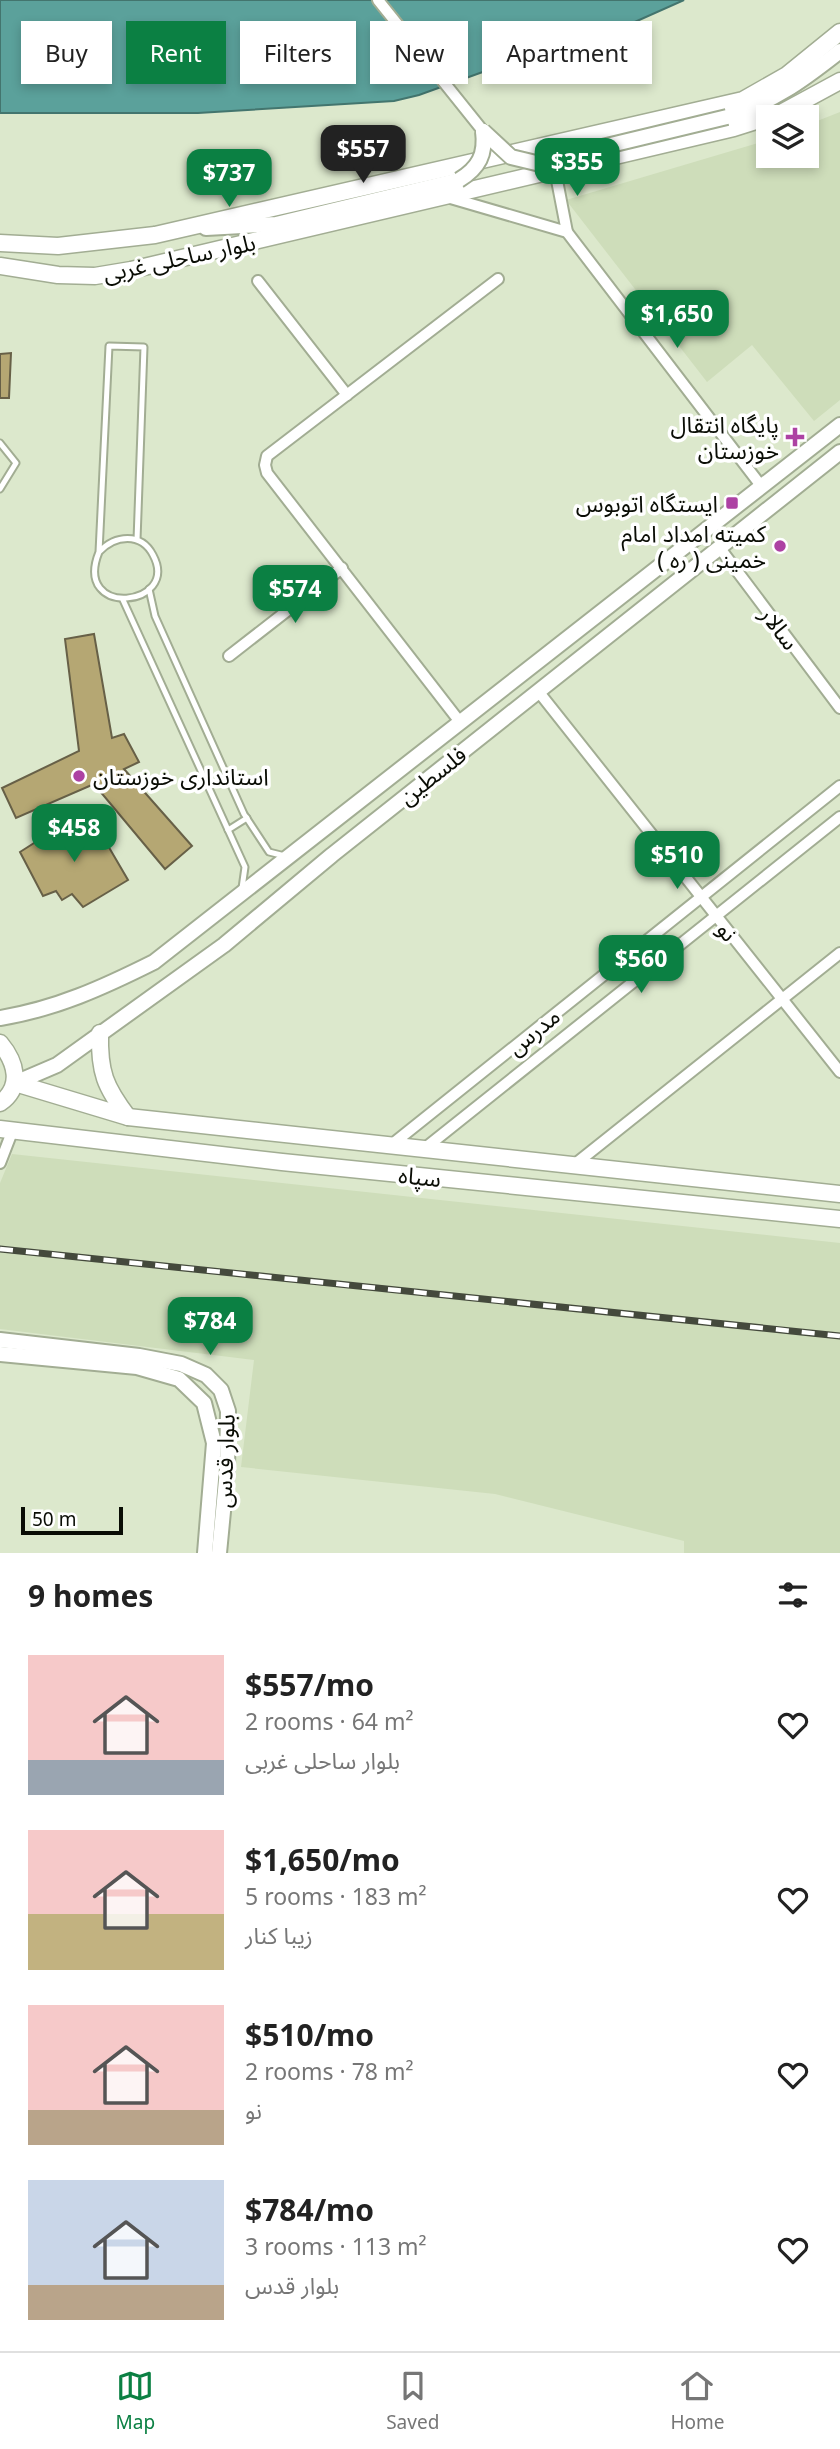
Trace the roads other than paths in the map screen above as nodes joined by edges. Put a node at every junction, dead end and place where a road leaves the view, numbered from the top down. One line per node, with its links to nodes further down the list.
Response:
1 (377, 0): 8 (street)
2 (840, 32): 4 (main road, بلوار ساحلی غربی)
3 (840, 50): 4 (street); 7 (street)
4 (809, 59): 6 (main road, بلوار ساحلی غربی)
5 (840, 81): 9 (main road, بلوار ساحلی غربی)
6 (743, 100): 7 (street); 11 (main road, بلوار ساحلی غربی)
7 (727, 117): 8 (street, bridge)
8 (483, 131): 11 (street, bridge)
9 (555, 170): 10 (main road, بلوار ساحلی غربی); 12 (street)
10 (444, 196): 12 (street); 14 (main road, بلوار ساحلی غربی)
11 (184, 229): 13 (main road, بلوار ساحلی غربی)
12 (567, 232): 21 (street)
13 (0, 243)
14 (0, 266)
15 (498, 279): 17 (street)
16 (258, 281): 17 (street)
17 (347, 395): 26 (street)
18 (840, 425): 21 (street, فلسطین)
19 (0, 443): 22 (lane)
20 (840, 452): 24 (street, فلسطین)
21 (762, 487): 32 (street, فلسطین)
22 (0, 489)
23 (136, 540): 25 (lane); 25 (lane); 27 (lane)
24 (719, 547): 30 (street, فلسطین); 31 (street, سالار)
25 (99, 552): 28 (lane)
26 (342, 568): 29 (street); 32 (street)
27 (149, 589): 28 (lane); 37 (lane)
28 (122, 600): 38 (lane)
29 (229, 656)
30 (538, 691): 35 (street, فلسطین); 41 (street, نو)
31 (840, 708)
32 (460, 722): 34 (street, فلسطین)
33 (840, 786): 41 (street, مدرس)
34 (372, 791): 35 (street); 39 (street, فلسطین)
35 (387, 811): 46 (street, فلسطین)
36 (840, 817): 42 (street, مدرس)
37 (247, 818): 38 (lane); 39 (lane)
38 (228, 830): 40 (lane)
39 (288, 857): 40 (street, فلسطین)
40 (240, 896): 45 (street, فلسطین)
41 (701, 897): 42 (street, نو); 53 (street, مدرس)
42 (715, 915): 44 (street, نو); 54 (street, مدرس)
43 (840, 953): 44 (street)
44 (782, 999): 48 (street, نو); 56 (street)
45 (0, 1017)
46 (100, 1033): 49 (street, فلسطین); 51 (main road)
47 (0, 1043): 49 (main road)
48 (840, 1072)
49 (15, 1083): 50 (main road); 51 (main road, سپاه)
50 (0, 1103)
51 (128, 1117): 53 (main road, سپاه)
52 (6, 1131): 55 (street); 58 (main road, سپاه)
53 (390, 1146): 54 (main road, سپاه)
54 (424, 1149): 56 (main road, سپاه)
55 (0, 1163)
56 (574, 1166): 57 (main road, سپاه)
57 (840, 1194)
58 (840, 1219)
59 (0, 1340): 62 (street, بلوار قدس)
60 (0, 1354): 61 (street, بلوار قدس)
61 (205, 1553)
62 (219, 1553)

